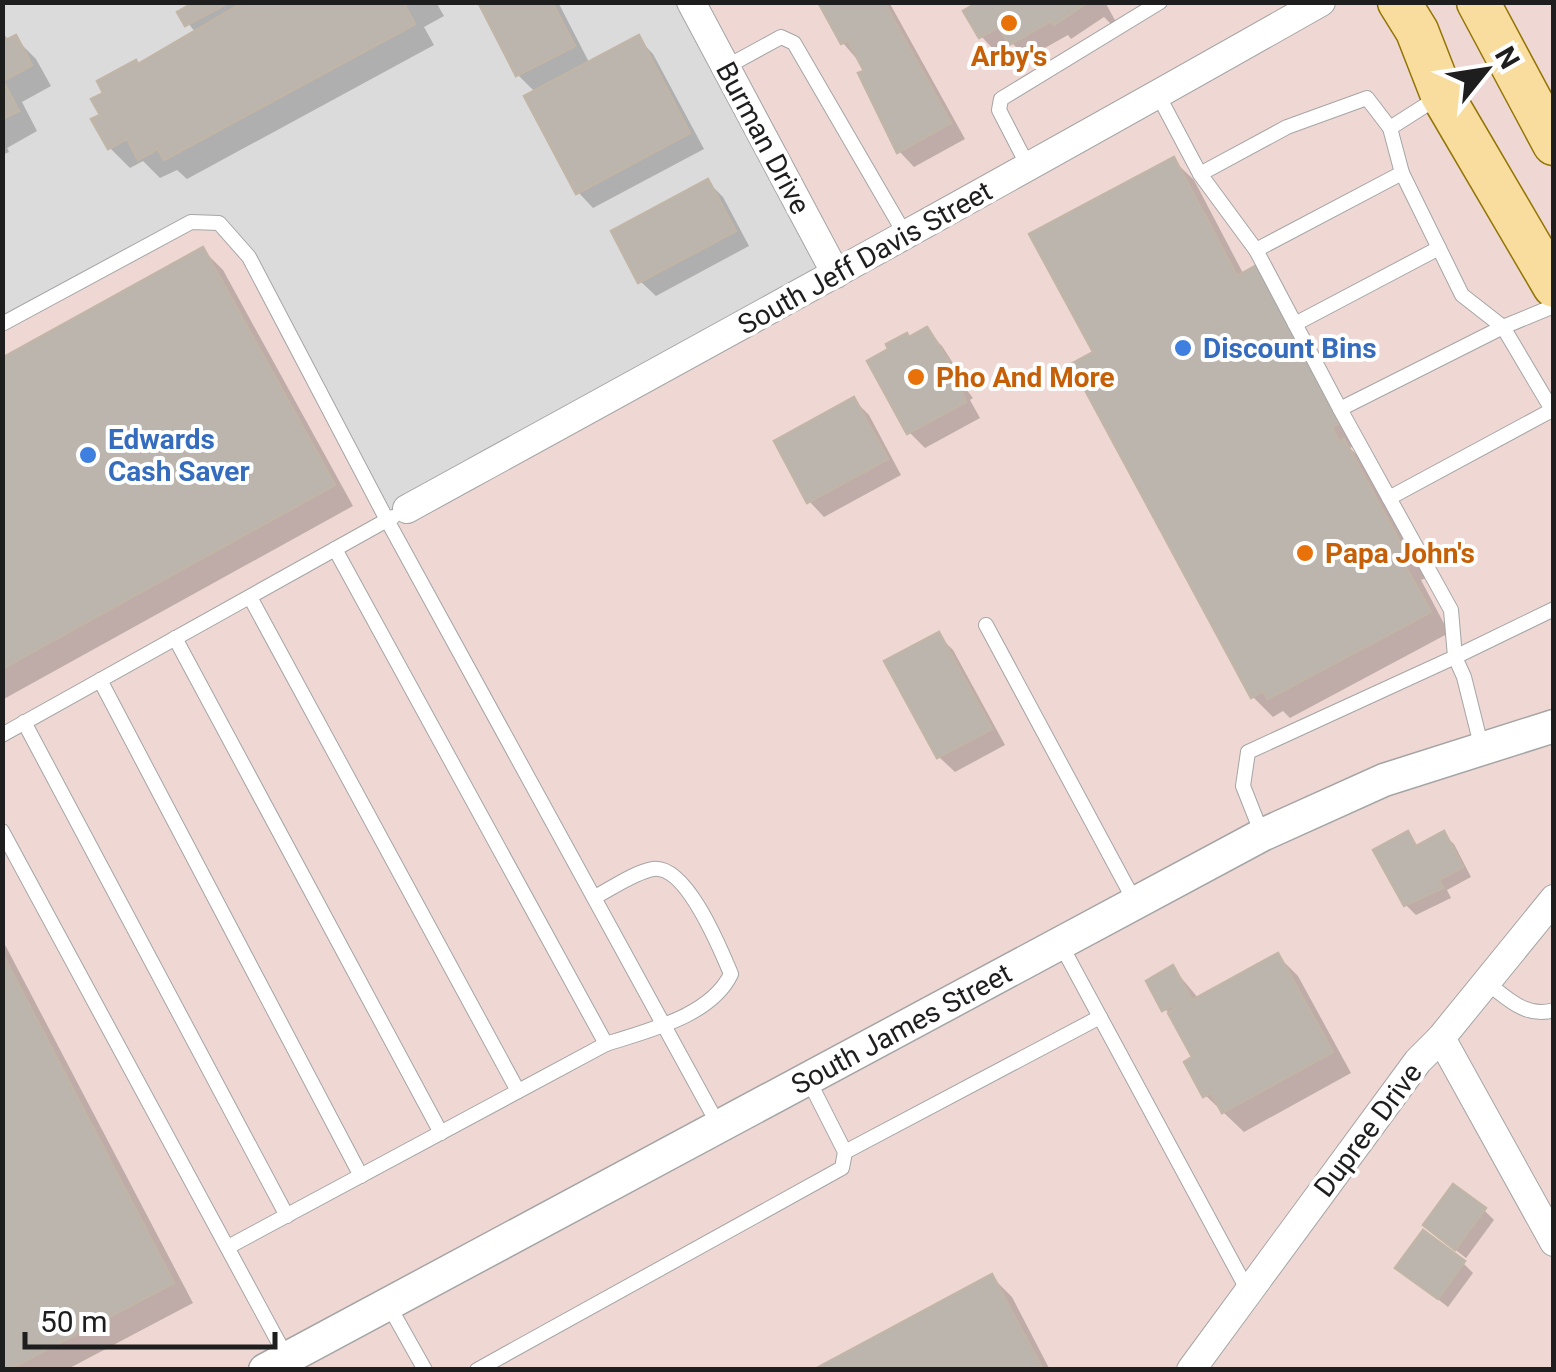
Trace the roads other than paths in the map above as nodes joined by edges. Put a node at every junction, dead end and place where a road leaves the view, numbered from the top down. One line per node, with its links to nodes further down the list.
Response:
1 (692, 2): 7 (street, Burman Drive)
2 (1160, 2): 12 (lane)
3 (1321, 2): 6 (street, South Jeff Davis Street)
4 (1399, 2): 9 (main road)
5 (1478, 2): 11 (main road)
6 (1289, 10): 8 (street, South Jeff Davis Street)
7 (726, 67): 15 (lane); 18 (street, Burman Drive)
8 (1157, 92): 12 (street, South Jeff Davis Street); 14 (lane)
9 (1442, 95): 10 (lane); 19 (main road)
10 (1390, 128): 13 (lane); 14 (lane)
11 (1554, 144)
12 (1030, 168): 15 (street, South Jeff Davis Street)
13 (1402, 173): 16 (lane); 17 (lane)
14 (1200, 174): 17 (lane)
15 (906, 236): 18 (street, South Jeff Davis Street)
16 (1439, 248): 22 (lane); 23 (lane)
17 (1256, 250): 22 (lane)
18 (836, 274): 27 (street, South Jeff Davis Street)
19 (1554, 286)
20 (1554, 306): 23 (lane)
21 (2, 324): 27 (lane)
22 (1295, 324): 24 (lane)
23 (1503, 327): 24 (lane); 25 (lane)
24 (1340, 408): 26 (lane)
25 (1553, 412): 26 (lane)
26 (1389, 498): 33 (lane)
27 (397, 514): 28 (lane); 41 (lane)
28 (335, 549): 29 (lane); 50 (lane)
29 (250, 596): 32 (lane); 52 (lane)
30 (1554, 609): 33 (lane)
31 (986, 625): 43 (lane)
32 (175, 638): 34 (lane); 54 (lane)
33 (1455, 658): 38 (lane); 40 (lane)
34 (100, 680): 35 (lane); 56 (lane)
35 (24, 722): 37 (lane); 57 (lane)
36 (1554, 726): 38 (street, South James Street)
37 (2, 734)
38 (1482, 750): 40 (street, South James Street)
39 (2, 832): 59 (lane)
40 (1262, 835): 43 (street, South James Street)
41 (595, 897): 48 (lane); 48 (lane)
42 (1554, 899): 45 (street, Dupree Drive)
43 (1135, 902): 44 (street, South James Street)
44 (1059, 942): 47 (lane); 51 (street, South James Street)
45 (1486, 982): 46 (lane); 49 (street, Dupree Drive)
46 (1554, 1010)
47 (1100, 1018): 55 (lane); 60 (lane)
48 (666, 1024): 50 (lane); 53 (lane)
49 (1441, 1038): 58 (street); 60 (street, Dupree Drive)
50 (606, 1044): 52 (lane)
51 (808, 1079): 53 (street, South James Street); 55 (lane)
52 (518, 1092): 54 (lane)
53 (720, 1126): 61 (street, South James Street)
54 (441, 1133): 56 (lane)
55 (845, 1152): 64 (lane)
56 (361, 1176): 57 (lane)
57 (287, 1216): 59 (lane)
58 (1554, 1242)
59 (228, 1248): 62 (lane)
60 (1248, 1292): 65 (street, Dupree Drive)
61 (387, 1303): 62 (street, South James Street); 63 (lane)
62 (276, 1364)
63 (425, 1370)
64 (478, 1370)
65 (1191, 1370)

